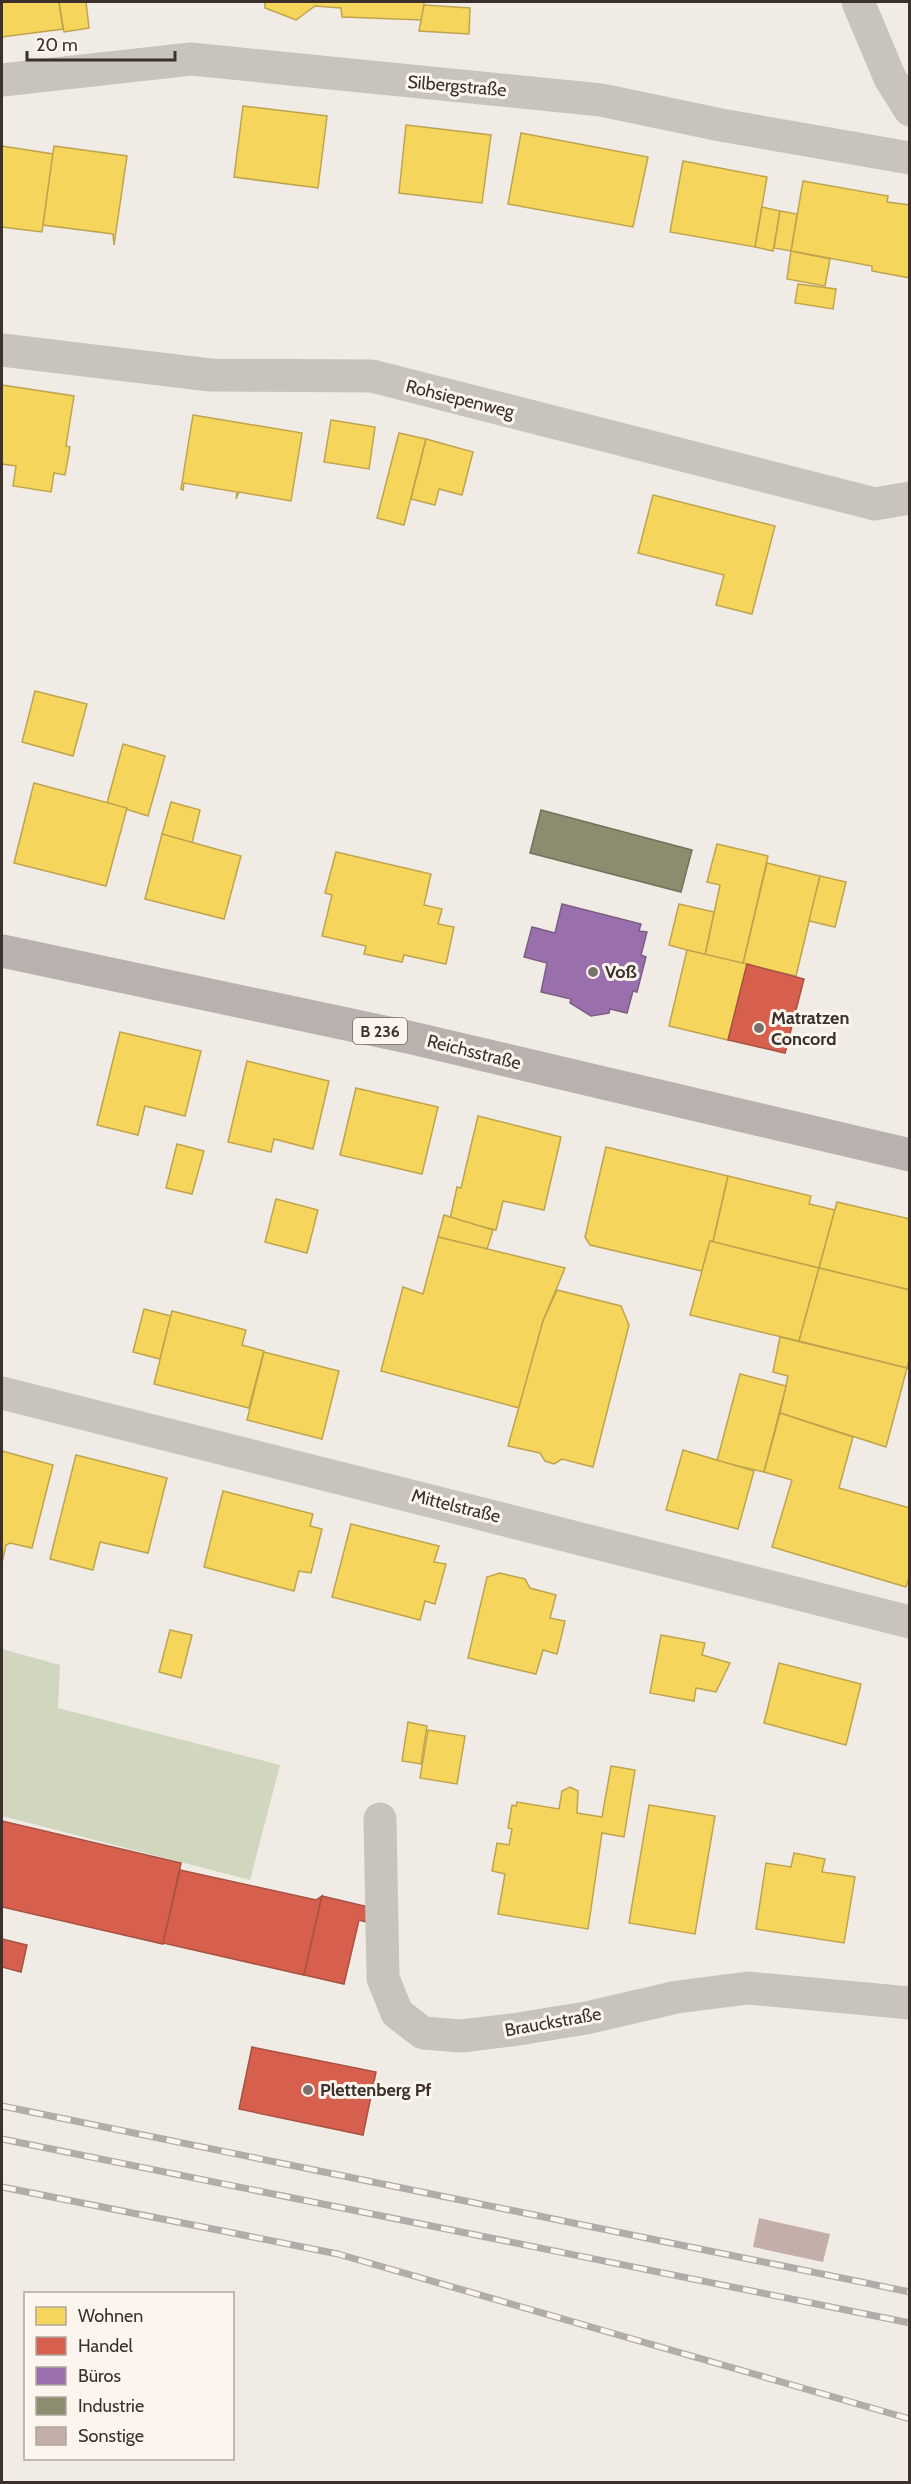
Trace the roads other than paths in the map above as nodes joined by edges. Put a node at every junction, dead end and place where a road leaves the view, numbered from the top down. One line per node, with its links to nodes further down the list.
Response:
1 (858, 2): 3 (street)
2 (2, 80): 4 (street, Silbergstraße)
3 (909, 110)
4 (909, 158)
5 (2, 350): 6 (street, Rohsiepenweg)
6 (909, 498)
7 (2, 951): 8 (main road, Reichsstraße / B 236)
8 (909, 1155)
9 (2, 1393): 10 (street, Mittelstraße)
10 (909, 1622)
11 (380, 1819): 12 (street, Brauckstraße)
12 (909, 2003)

